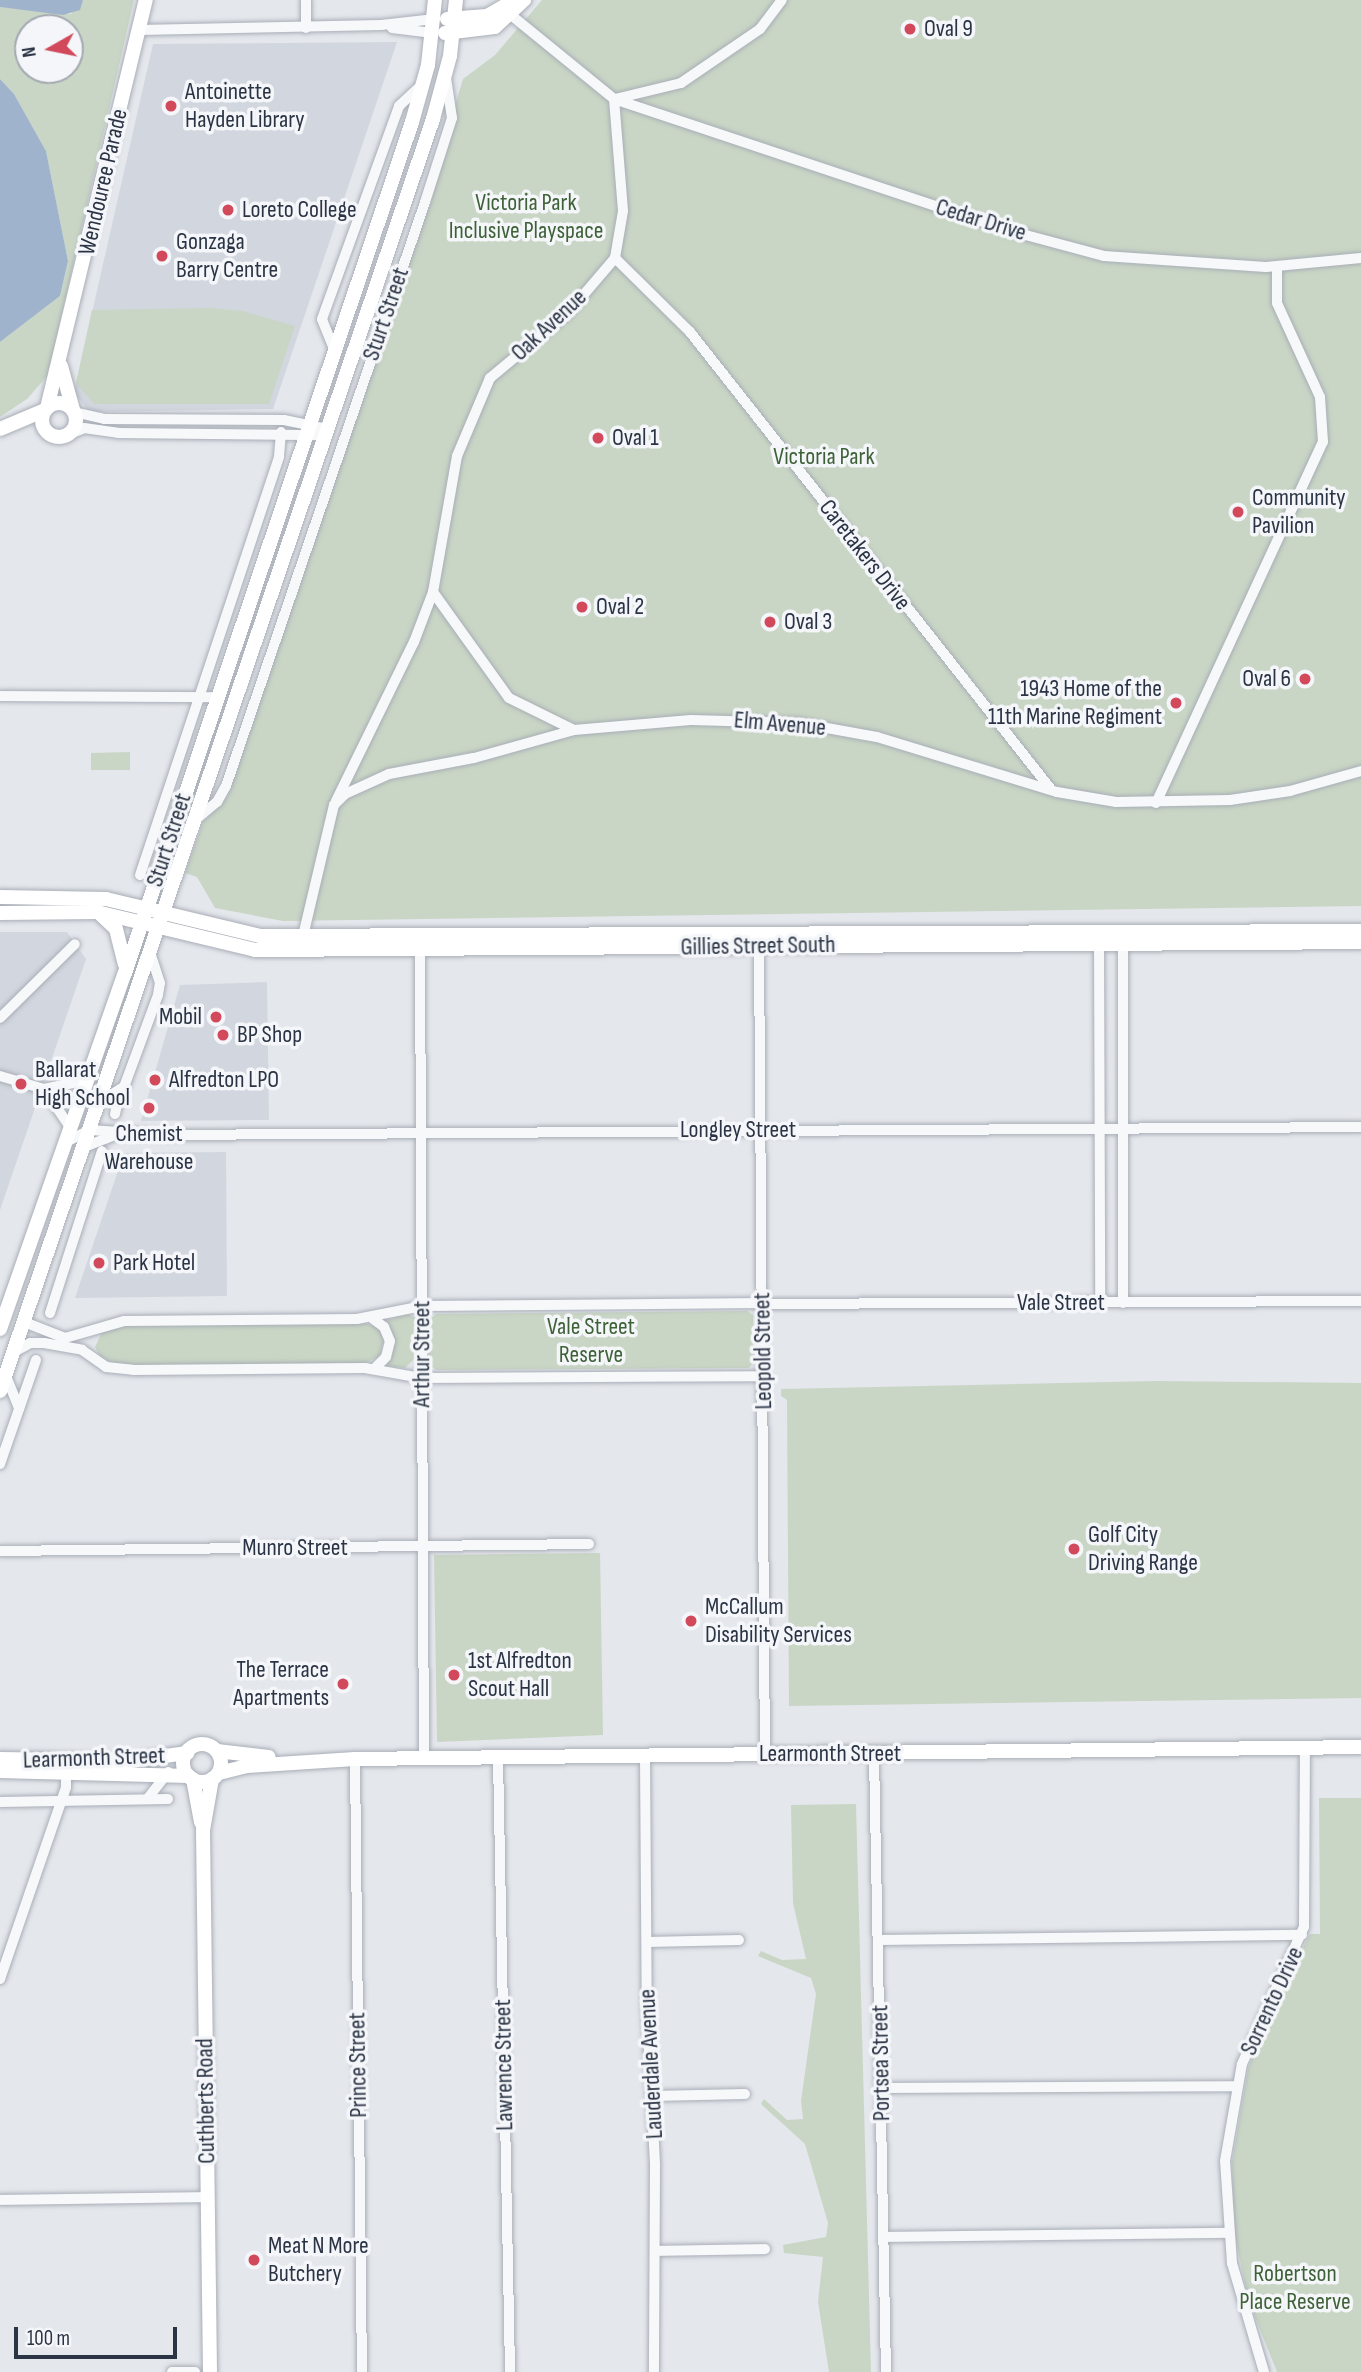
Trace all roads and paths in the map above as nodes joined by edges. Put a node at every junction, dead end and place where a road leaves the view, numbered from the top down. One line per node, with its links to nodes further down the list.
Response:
1 (146, 0): 11 (main road, Wendouree Parade)
2 (306, 0): 10 (street)
3 (435, 0): 9 (main road, Sturt Street)
4 (456, 0): 8 (main road, Sturt Street)
5 (524, 0): 7 (main road)
6 (782, 0): 14 (street)
7 (510, 7): 8 (main road); 14 (street)
8 (454, 25): 9 (main road); 12 (main road, Sturt Street)
9 (434, 26): 10 (street); 13 (main road, Sturt Street)
10 (306, 28): 11 (street)
11 (139, 30): 21 (main road, Wendouree Parade)
12 (447, 71): 18 (main road, Sturt Street); 19 (street, Sturt Street)
13 (424, 82): 20 (main road, Sturt Street); 20 (street, Sturt Street)
14 (614, 99): 15 (street); 17 (street, Cedar Drive)
15 (615, 258): 30 (street, Oak Avenue); 36 (street, Caretakers Drive)
16 (1361, 258): 17 (street, Cedar Drive)
17 (1277, 267): 37 (street)
18 (373, 300): 19 (street); 27 (main road, Sturt Street)
19 (388, 307): 39 (street, Sturt Street)
20 (334, 349): 25 (main road, Sturt Street)
21 (61, 365): 22 (main road, Wendouree Parade); 23 (main road, Wendouree Parade)
22 (46, 409): 23 (main road); 24 (main road); 28 (main road)
23 (74, 411): 25 (street); 29 (main road)
24 (3, 428): 28 (main road)
25 (307, 429): 26 (street); 27 (street); 33 (main road, Sturt Street)
26 (281, 432): 29 (street); 32 (street, Sturt Street)
27 (327, 432): 39 (main road, Sturt Street)
28 (49, 433): 29 (main road)
29 (66, 435)
30 (432, 592): 34 (street); 38 (street, Oak Avenue)
31 (0, 696): 32 (street)
32 (197, 696): 33 (street); 40 (street, Sturt Street)
33 (216, 696): 44 (main road, Sturt Street)
34 (575, 730): 36 (street, Elm Avenue); 38 (street, Elm Avenue)
35 (1361, 771): 37 (street, Elm Avenue)
36 (1057, 792): 37 (street, Elm Avenue)
37 (1156, 803)
38 (334, 805): 47 (street)
39 (193, 821): 45 (main road, Sturt Street)
40 (140, 875)
41 (0, 897): 44 (main road)
42 (97, 912): 43 (main road); 44 (main road); 55 (main road)
43 (0, 913)
44 (145, 913): 45 (main road); 55 (main road, Sturt Street)
45 (162, 917): 47 (main road, Gillies Street South); 51 (main road, Gillies Street South); 54 (main road, Sturt Street)
46 (1361, 931): 49 (main road, Gillies Street South)
47 (303, 936): 51 (main road, Gillies Street South)
48 (1099, 937): 49 (main road, Gillies Street South); 50 (main road, Gillies Street South); 65 (street)
49 (1123, 937): 52 (main road, Gillies Street South); 66 (street)
50 (759, 942): 51 (main road, Gillies Street South); 68 (street, Leopold Street)
51 (419, 943): 69 (street, Arthur Street)
52 (1361, 943)
53 (75, 944): 56 (street)
54 (150, 952): 60 (street); 61 (main road, Sturt Street)
55 (125, 973): 58 (main road, Sturt Street)
56 (0, 1018)
57 (0, 1076): 59 (street)
58 (86, 1080): 59 (street); 63 (main road, Sturt Street)
59 (44, 1088): 63 (street)
60 (120, 1091): 61 (street); 62 (street)
61 (98, 1103): 67 (main road, Sturt Street)
62 (115, 1114)
63 (70, 1127): 71 (main road, Sturt Street)
64 (1361, 1127): 66 (street, Longley Street)
65 (1100, 1128): 66 (street, Longley Street); 68 (street, Longley Street); 78 (street)
66 (1124, 1128): 79 (street)
67 (90, 1130): 70 (street, Longley Street); 71 (street); 73 (main road, Sturt Street)
68 (760, 1130): 69 (street, Longley Street); 80 (street, Leopold Street)
69 (421, 1132): 70 (street, Longley Street); 81 (street, Arthur Street)
70 (115, 1135): 73 (street, Longley Street)
71 (64, 1143): 85 (main road, Sturt Street)
72 (102, 1151): 74 (street)
73 (81, 1154): 74 (street); 76 (main road, Sturt Street)
74 (89, 1192): 75 (street)
75 (58, 1287): 76 (street); 82 (street)
76 (34, 1292): 84 (main road, Sturt Street)
77 (1361, 1301): 79 (street, Vale Street)
78 (1100, 1303): 79 (street, Vale Street); 80 (street, Vale Street)
79 (1123, 1303)
80 (762, 1304): 81 (street, Vale Street); 92 (street, Leopold Street)
81 (422, 1306): 83 (street, Vale Street); 93 (street, Arthur Street)
82 (50, 1313)
83 (372, 1318): 86 (street, Vale Street); 90 (street)
84 (24, 1322): 86 (street, Vale Street); 87 (main road, Sturt Street)
85 (0, 1329)
86 (96, 1331): 89 (street)
87 (13, 1352): 89 (street); 91 (main road, Sturt Street)
88 (36, 1360): 95 (street)
89 (96, 1360): 90 (street)
90 (374, 1369): 93 (street)
91 (6, 1376): 94 (main road, Sturt Street); 95 (street)
92 (764, 1376): 93 (street); 105 (street, Leopold Street)
93 (422, 1378): 98 (street, Arthur Street)
94 (0, 1391)
95 (19, 1409): 96 (street)
96 (0, 1464)
97 (589, 1544): 98 (street, Munro Street)
98 (422, 1548): 99 (street, Munro Street); 108 (street, Arthur Street)
99 (0, 1551)
100 (1361, 1747): 101 (main road, Learmonth Street)
101 (1305, 1748): 104 (main road, Learmonth Street); 122 (street, Sorrento Drive)
102 (217, 1751): 103 (main road); 111 (main road, Learmonth Street); 115 (main road)
103 (187, 1753): 112 (main road, Learmonth Street); 116 (main road)
104 (874, 1754): 105 (main road, Learmonth Street); 124 (street, Portsea Street)
105 (765, 1755): 106 (main road, Learmonth Street)
106 (645, 1756): 107 (main road, Learmonth Street); 125 (street, Lauderdale Avenue)
107 (498, 1757): 108 (main road, Learmonth Street); 141 (street, Lawrence Street)
108 (424, 1758): 110 (main road, Learmonth Street)
109 (0, 1759): 112 (main road, Learmonth Street)
110 (355, 1759): 111 (main road, Learmonth Street); 140 (street, Prince Street)
111 (298, 1761): 115 (main road, Learmonth Street)
112 (66, 1766): 113 (main road, Learmonth Street); 114 (main road, Learmonth Street); 119 (street)
113 (0, 1771)
114 (169, 1772): 116 (main road, Learmonth Street); 117 (street, Learmonth Street)
115 (216, 1776): 116 (main road); 121 (main road, Cuthberts Road)
116 (191, 1777): 121 (main road, Cuthberts Road)
117 (141, 1799): 118 (street, Learmonth Street); 119 (street, Learmonth Street)
118 (168, 1799)
119 (62, 1800): 120 (street, Learmonth Street); 126 (street)
120 (0, 1802)
121 (203, 1830): 131 (main road, Cuthberts Road)
122 (1302, 1935): 124 (street); 127 (street, Sorrento Drive)
123 (739, 1940): 125 (street)
124 (878, 1940): 128 (street, Portsea Street)
125 (647, 1942): 130 (street, Lauderdale Avenue)
126 (0, 1979)
127 (1236, 2086): 128 (street); 133 (street, Sorrento Drive)
128 (882, 2088): 134 (street, Portsea Street)
129 (744, 2094): 130 (street)
130 (652, 2096): 136 (street, Lauderdale Avenue)
131 (208, 2197): 132 (street); 139 (main road, Cuthberts Road)
132 (0, 2200)
133 (1227, 2233): 134 (street); 144 (street, Sorrento Drive)
134 (886, 2237): 143 (street, Portsea Street)
135 (765, 2249): 136 (street)
136 (655, 2251): 142 (street, Lauderdale Avenue)
137 (172, 2372): 138 (street)
138 (196, 2372): 139 (street)
139 (210, 2372)
140 (362, 2372)
141 (510, 2372)
142 (654, 2372)
143 (886, 2372)
144 (1264, 2372)

